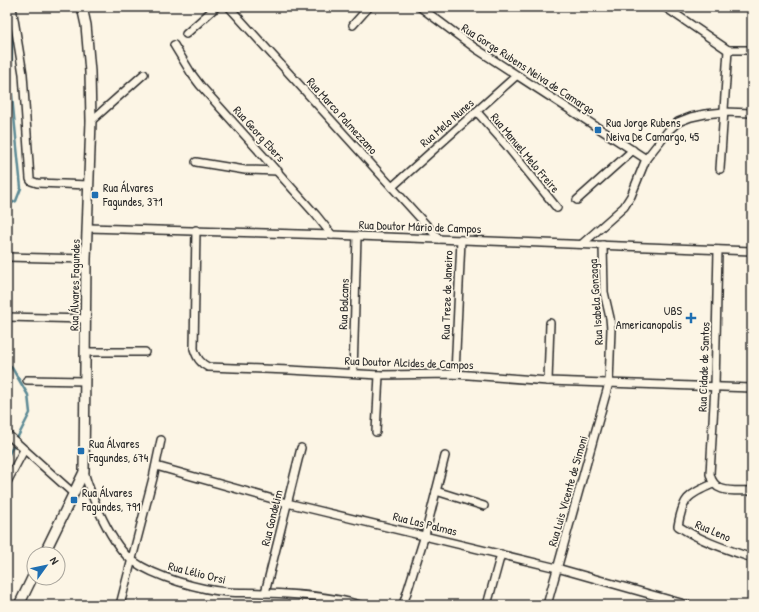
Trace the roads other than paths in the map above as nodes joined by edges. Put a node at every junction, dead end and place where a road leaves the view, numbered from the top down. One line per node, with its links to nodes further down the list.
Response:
1 (12, 7): 24 (street)
2 (82, 7): 18 (street, Rua Álvares Fagundes)
3 (216, 7): 9 (street)
4 (229, 7): 25 (street, Rua Marco Palmezzano)
5 (369, 7): 8 (street)
6 (421, 7): 14 (street, Rua Gorge Rubens Neiva de Camargo)
7 (665, 7): 11 (street)
8 (352, 25)
9 (186, 34)
10 (174, 45): 23 (street, Rua Georg Ebers)
11 (728, 50): 12 (street); 16 (street)
12 (752, 50)
13 (144, 74): 18 (street)
14 (516, 76): 15 (street, Rua Melo Nunes); 19 (street, Rua Gorge Rubens Neiva de Camargo)
15 (477, 112): 25 (street, Rua Melo Nunes); 27 (street, Rua Manuel Melo Freire)
16 (724, 112): 17 (street); 20 (street); 22 (street)
17 (752, 113)
18 (91, 121): 24 (street, Rua Álvares Fagundes)
19 (633, 150): 20 (street, Rua Gorge Rubens Neiva de Camargo); 26 (street)
20 (646, 158): 34 (street)
21 (196, 162): 23 (street)
22 (720, 169)
23 (278, 171): 30 (street, Rua Georg Ebers)
24 (89, 184): 28 (street, Rua Álvares Fagundes)
25 (392, 187): 32 (street, Rua Marco Palmezzano)
26 (577, 200)
27 (557, 208)
28 (88, 228): 29 (street, Rua Doutor Mário de Campos); 39 (street, Rua Álvares Fagundes)
29 (196, 230): 30 (street, Rua Doutor Mário de Campos); 45 (street, Rua Doutor Alcides de Campos)
30 (332, 234): 31 (street, Rua Doutor Mário de Campos)
31 (357, 236): 32 (street, Rua Doutor Mário de Campos); 45 (street, Rua Balcans)
32 (439, 239): 33 (street, Rua Doutor Mário de Campos)
33 (461, 240): 34 (street, Rua Doutor Mário de Campos); 46 (street, Rua Treze de Janeiro)
34 (582, 244): 35 (street, Rua Doutor Mário de Campos)
35 (603, 244): 36 (street, Rua Doutor Mário de Campos); 51 (street, Rua Isabela Gonzaga)
36 (718, 250): 37 (street, Rua Doutor Mário de Campos); 52 (street, Rua Cidade de Santos)
37 (752, 251)
38 (7, 257): 39 (street)
39 (86, 259): 41 (street, Rua Álvares Fagundes)
40 (7, 317): 41 (street)
41 (86, 319): 43 (street, Rua Álvares Fagundes)
42 (550, 323): 50 (street)
43 (86, 352): 44 (street); 49 (street, Rua Álvares Fagundes)
44 (145, 352)
45 (353, 373): 47 (street, Rua Doutor Alcides de Campos)
46 (455, 374): 47 (street, Rua Doutor Alcides de Campos); 50 (street, Rua Doutor Alcides de Campos)
47 (380, 375): 54 (street)
48 (26, 380): 49 (street)
49 (85, 381): 61 (street, Rua Álvares Fagundes)
50 (548, 381): 51 (street, Rua Doutor Alcides de Campos)
51 (610, 383): 52 (street, Rua Doutor Alcides de Campos); 74 (street, Rua Luis Vicente de Simoni)
52 (715, 386): 53 (street, Rua Doutor Alcides de Campos); 63 (street, Rua Cidade de Santos)
53 (752, 388)
54 (376, 432)
55 (8, 435): 57 (street)
56 (162, 440): 60 (street)
57 (23, 448): 62 (street); 66 (street)
58 (301, 448): 67 (street, Rua Gondelim)
59 (445, 456): 64 (street)
60 (156, 466): 67 (street, Rua Las Palmas); 73 (street)
61 (84, 472): 66 (street, Rua Álvares Fagundes); 73 (street, Rua Lélio Orsi)
62 (7, 482)
63 (713, 484): 65 (street); 72 (street, Rua Leno)
64 (436, 491): 68 (street); 69 (street)
65 (752, 491)
66 (73, 493): 70 (street, Rua Álvares Fagundes)
67 (287, 503): 69 (street, Rua Las Palmas); 76 (street, Rua Gondelim)
68 (484, 506)
69 (425, 535): 71 (street, Rua Las Palmas); 81 (street)
70 (48, 546)
71 (501, 554): 74 (street, Rua Las Palmas); 82 (street)
72 (752, 558)
73 (132, 561): 76 (street, Rua Lélio Orsi); 79 (street)
74 (557, 568): 77 (street, Rua Las Palmas); 83 (street, Rua Luis Vicente de Simoni)
75 (28, 586): 78 (street)
76 (265, 593): 80 (street, Rua Lélio Orsi)
77 (680, 604): 84 (street, Rua Las Palmas)
78 (19, 605)
79 (120, 605)
80 (360, 605)
81 (403, 605)
82 (487, 605)
83 (547, 605)
84 (688, 605)

